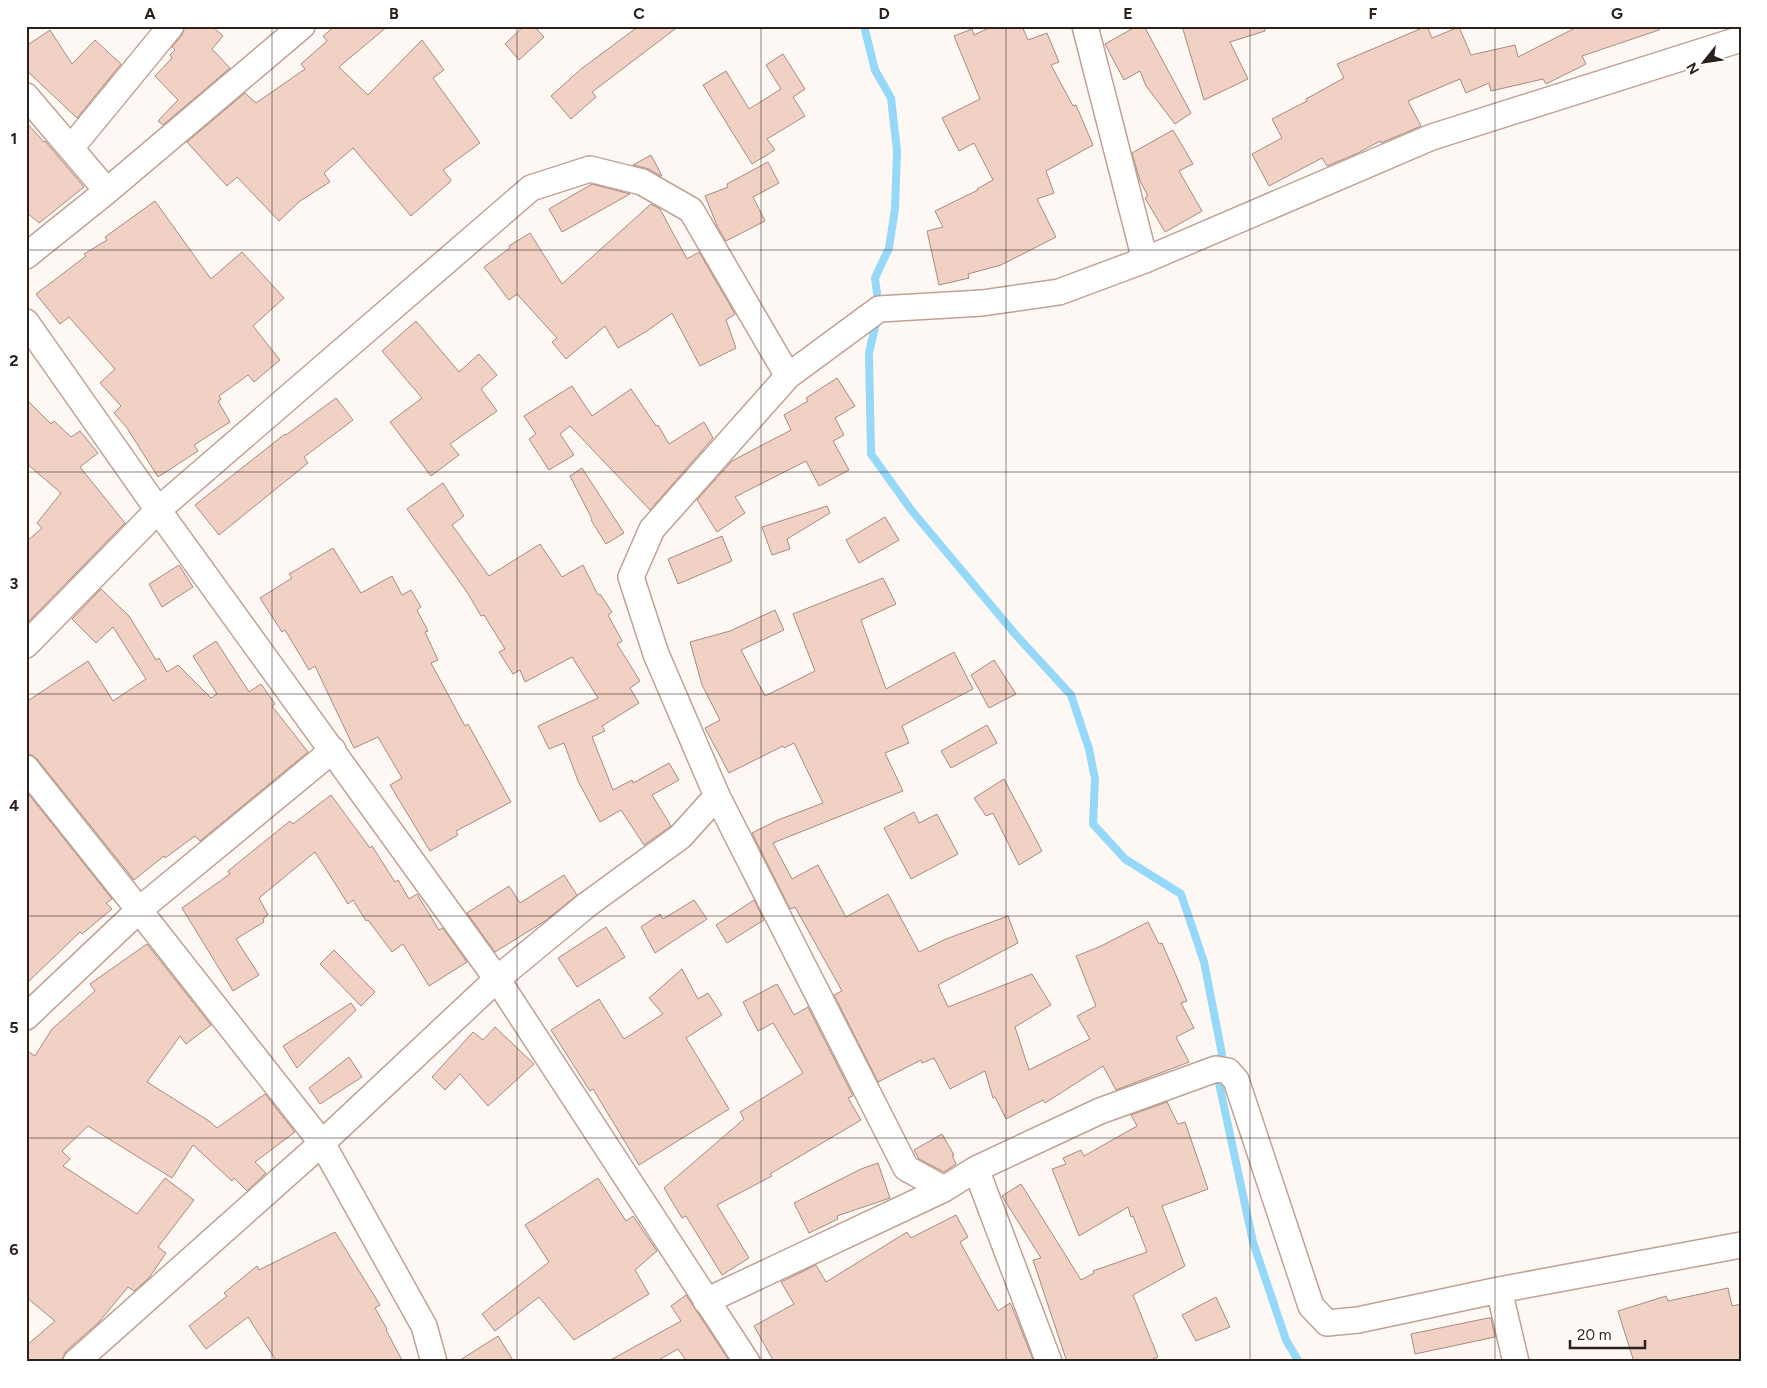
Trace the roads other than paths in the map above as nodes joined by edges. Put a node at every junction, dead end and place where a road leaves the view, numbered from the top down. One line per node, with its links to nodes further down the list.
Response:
1 (171, 26): 6 (street)
2 (302, 26): 7 (street)
3 (1085, 26): 9 (street)
4 (1741, 39): 9 (street)
5 (26, 96): 6 (street)
6 (71, 148): 7 (street)
7 (107, 191): 8 (street)
8 (26, 256)
9 (1145, 260): 11 (street)
10 (26, 322): 12 (street)
11 (788, 376): 12 (street); 16 (street)
12 (158, 510): 13 (street); 14 (street)
13 (26, 645)
14 (333, 750): 17 (street); 18 (street)
15 (26, 768): 17 (street)
16 (717, 796): 18 (street); 22 (street)
17 (140, 910): 19 (street); 20 (street)
18 (497, 979): 20 (street); 25 (street)
19 (26, 1017)
20 (322, 1143): 26 (street); 27 (street)
21 (976, 1169): 22 (street); 24 (street); 31 (street)
22 (944, 1189): 25 (street)
23 (1741, 1245): 24 (street)
24 (1499, 1290): 32 (street)
25 (706, 1301): 30 (street)
26 (424, 1326): 28 (street); 29 (street)
27 (76, 1362)
28 (434, 1362)
29 (449, 1362)
30 (747, 1362)
31 (1049, 1362)
32 (1516, 1362)

